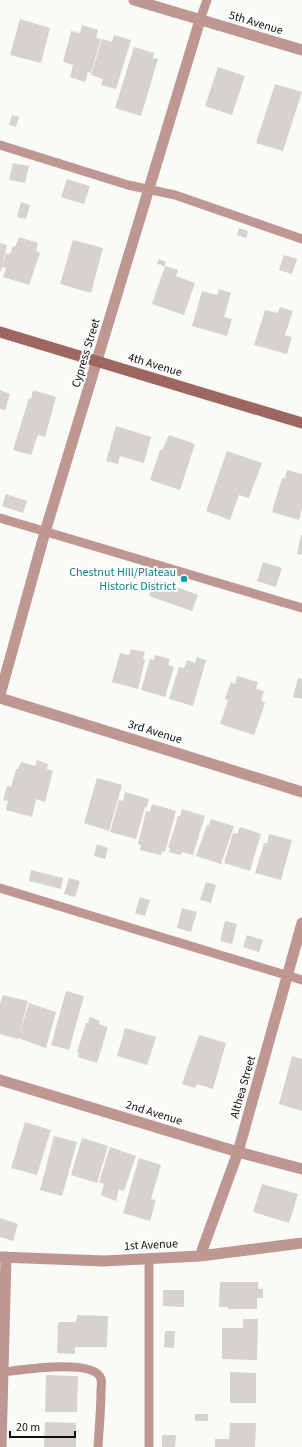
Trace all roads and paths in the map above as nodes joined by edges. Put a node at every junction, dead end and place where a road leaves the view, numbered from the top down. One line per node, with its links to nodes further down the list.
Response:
1 (134, 0): 3 (street, 5th Avenue)
2 (207, 0): 3 (lane)
3 (200, 20): 4 (street, 5th Avenue); 6 (street, Cypress Street)
4 (302, 50)
5 (0, 145): 6 (lane)
6 (149, 190): 7 (lane); 9 (street, Cypress Street)
7 (302, 239)
8 (0, 332): 9 (main road, 4th Avenue)
9 (97, 361): 10 (main road, 4th Avenue); 12 (street, Cypress Street)
10 (302, 423)
11 (0, 518): 12 (lane)
12 (45, 532): 13 (lane); 14 (street, Cypress Street)
13 (302, 608)
14 (0, 696): 15 (street, 3rd Avenue)
15 (302, 792)
16 (0, 888): 18 (lane)
17 (302, 923): 18 (street, Althea Street)
18 (287, 976): 19 (lane); 21 (street, Althea Street)
19 (302, 980)
20 (0, 1080): 21 (street, 2nd Avenue)
21 (238, 1152): 22 (street, 2nd Avenue); 24 (street, Althea Street)
22 (302, 1169)
23 (302, 1243): 24 (street, 1st Avenue)
24 (200, 1256): 26 (street, 1st Avenue)
25 (3, 1257): 26 (street, 1st Avenue); 27 (street)
26 (150, 1258): 31 (lane)
27 (3, 1372): 28 (street); 30 (lane)
28 (1, 1407): 29 (street)
29 (1, 1447)
30 (98, 1447)
31 (149, 1447)

